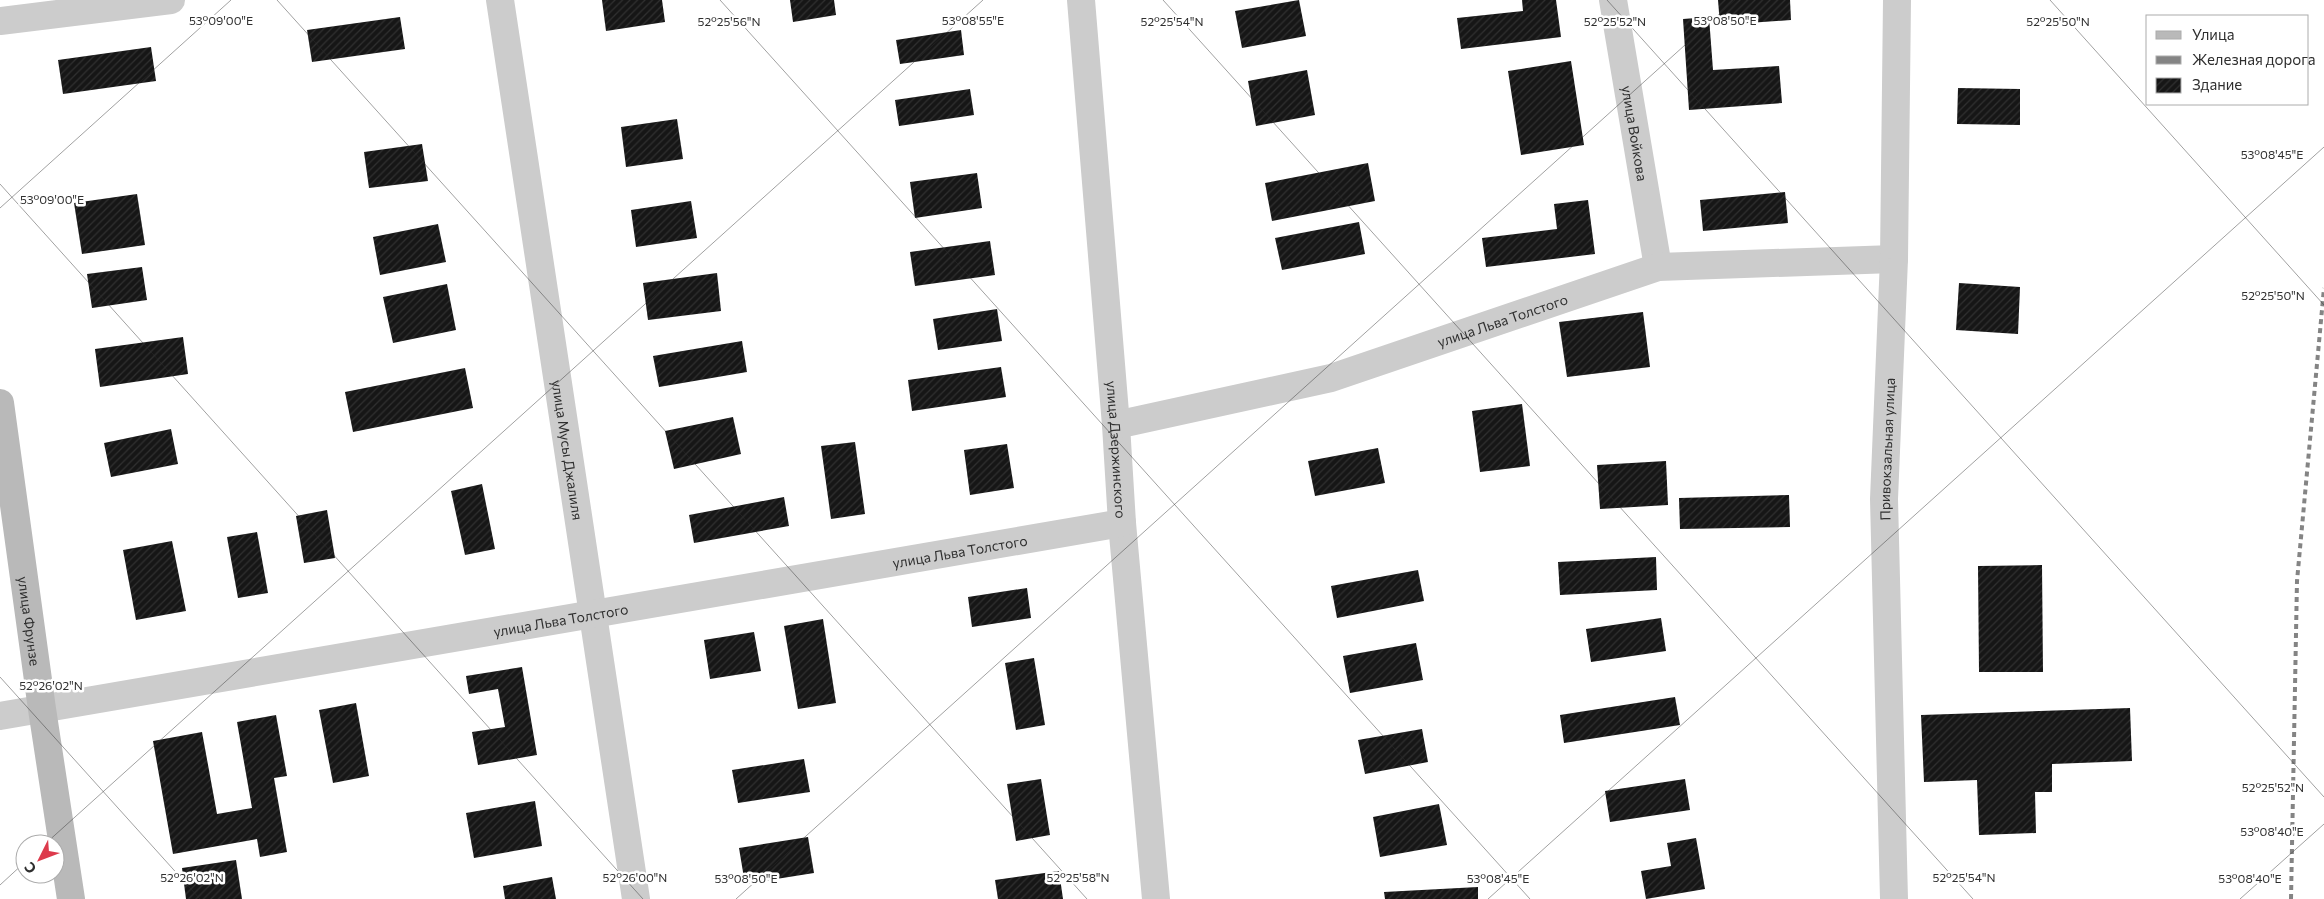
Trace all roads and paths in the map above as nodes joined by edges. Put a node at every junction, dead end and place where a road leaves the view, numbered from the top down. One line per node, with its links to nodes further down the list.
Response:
1 (172, 0): 6 (street)
2 (500, 0): 12 (street, улица Мусы Джалиля)
3 (1081, 0): 10 (street, улица Дзержинского)
4 (1613, 0): 8 (street, улица Войкова)
5 (1897, 0): 7 (street, Привокзальная улица)
6 (0, 21)
7 (1894, 259): 8 (street, улица Льва Толстого); 18 (street, Привокзальная улица)
8 (1658, 268): 10 (street, улица Льва Толстого)
9 (0, 403): 13 (street, улица Фрунзе)
10 (1116, 425): 11 (street, улица Дзержинского)
11 (1122, 523): 12 (street, улица Льва Толстого); 17 (street, улица Дзержинского)
12 (592, 614): 13 (street, улица Льва Толстого); 16 (street, улица Мусы Джалиля)
13 (42, 709): 14 (street, улица Льва Толстого); 15 (street, улица Фрунзе)
14 (0, 716)
15 (71, 899)
16 (636, 899)
17 (1156, 899)
18 (1894, 899)

